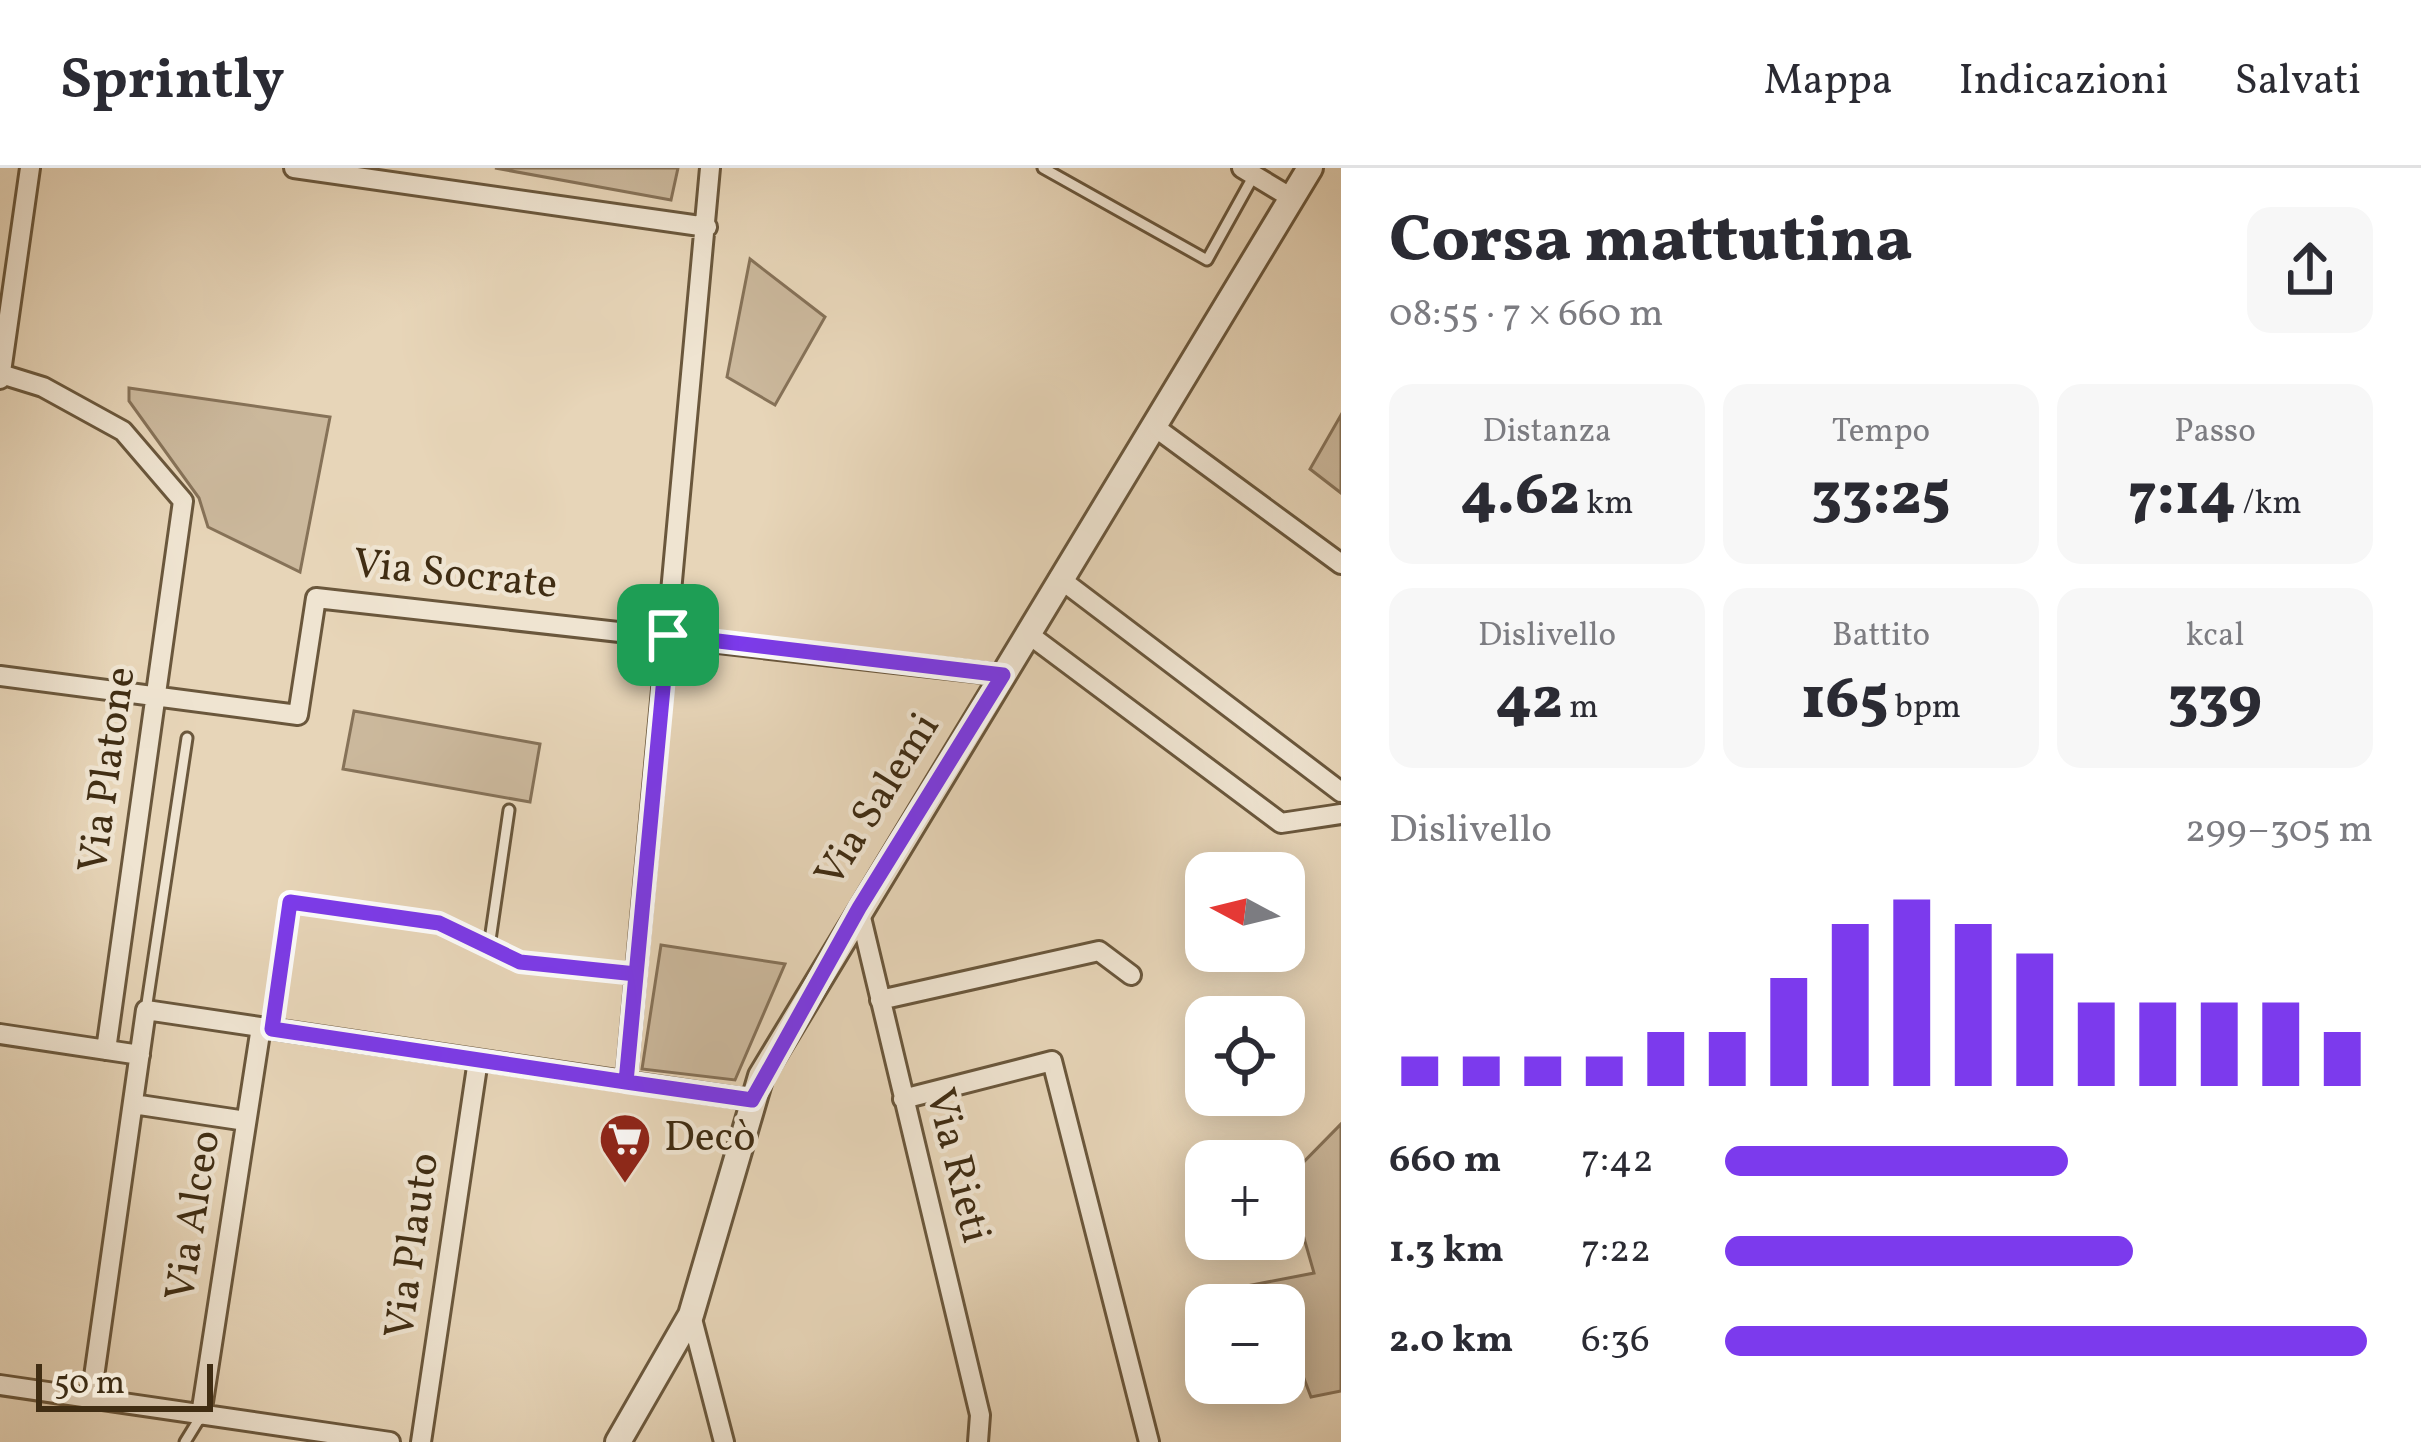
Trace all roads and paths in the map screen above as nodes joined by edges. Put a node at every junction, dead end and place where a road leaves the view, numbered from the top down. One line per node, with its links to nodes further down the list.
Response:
1 (31, 168): 10 (street)
2 (294, 168): 7 (street)
3 (710, 168): 9 (street)
4 (1043, 168): 6 (lane)
5 (1306, 169): 8 (street, Via Salemi)
6 (1248, 172): 8 (street)
7 (420, 177): 9 (street)
8 (1291, 197): 11 (street, Via Salemi)
9 (707, 227): 15 (street)
10 (0, 376): 18 (street, Via Platone)
11 (1153, 424): 12 (street); 13 (street, Via Salemi)
12 (1341, 564)
13 (1060, 578): 14 (street, Via Salemi); 20 (street)
14 (1027, 633): 16 (street, Via Salemi); 22 (street)
15 (668, 635): 16 (street, Via Socrate); 18 (street, Via Socrate); 25 (street)
16 (1003, 675): 23 (street, Via Salemi)
17 (0, 676): 18 (street, Via Socrate)
18 (156, 696): 31 (street, Via Platone)
19 (187, 738): 28 (lane)
20 (1341, 792)
21 (509, 810): 24 (lane)
22 (1341, 814)
23 (859, 908): 27 (street, Via Rieti); 36 (street, Via Salemi)
24 (489, 946): 25 (lane); 29 (lane)
25 (636, 974): 34 (street)
26 (1131, 975): 27 (street)
27 (880, 1000): 35 (street, Via Rieti)
28 (146, 1010): 29 (street); 32 (street)
29 (266, 1028): 33 (street); 38 (street, Via Alceo)
30 (0, 1034): 31 (street)
31 (106, 1050): 32 (street)
32 (140, 1055): 37 (street)
33 (478, 1060): 34 (street); 46 (street, Via Plauto)
34 (626, 1082): 36 (street)
35 (903, 1099): 49 (street, Via Rieti); 50 (street)
36 (752, 1100): 39 (street, Via Salemi)
37 (133, 1104): 38 (street); 41 (street)
38 (246, 1121): 42 (street, Via Alceo)
39 (691, 1315): 47 (street, Via Salemi); 48 (street)
40 (0, 1385): 41 (street)
41 (91, 1398): 42 (street)
42 (202, 1415): 43 (street); 44 (lane)
43 (274, 1434): 45 (street)
44 (185, 1442)
45 (390, 1442)
46 (421, 1442)
47 (618, 1442)
48 (724, 1442)
49 (978, 1442)
50 (1149, 1442)

